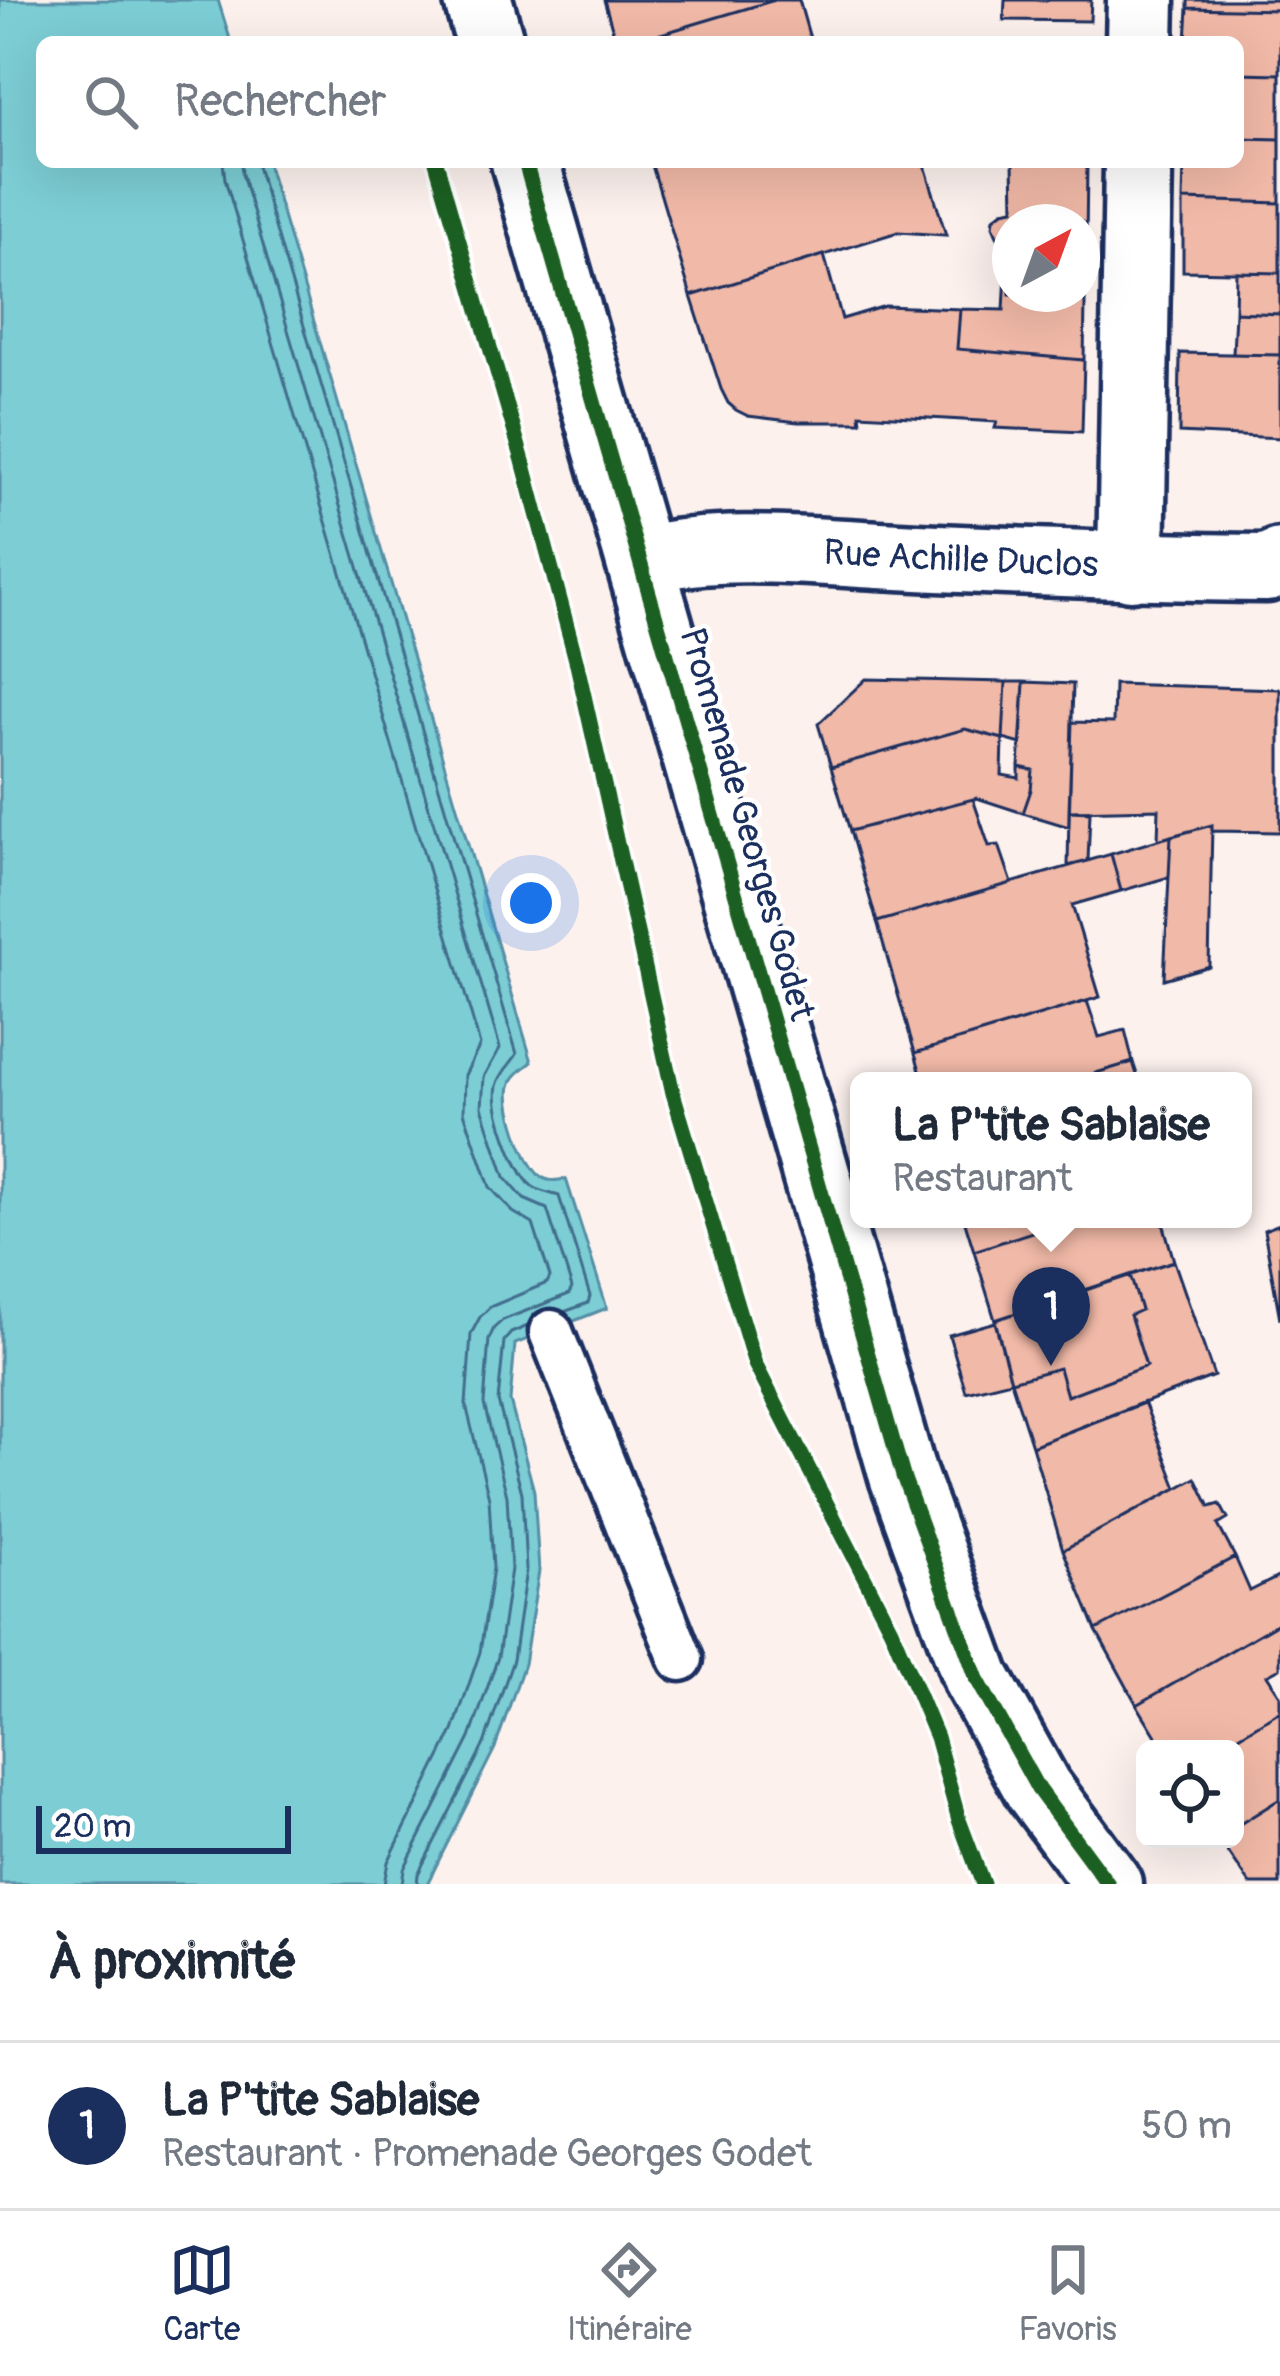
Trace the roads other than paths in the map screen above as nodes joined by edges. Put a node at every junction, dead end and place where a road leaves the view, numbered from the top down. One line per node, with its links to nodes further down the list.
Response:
1 (478, 0): 3 (street)
2 (1141, 0): 4 (street)
3 (488, 36)
4 (1140, 36)
5 (527, 168): 7 (street, Promenade Georges Godet)
6 (1138, 168): 9 (street)
7 (641, 560): 9 (street, Rue Achille Duclos); 12 (street, Promenade Georges Godet)
8 (1280, 562): 9 (street, Rue Achille Duclos)
9 (1131, 566)
10 (551, 1332): 11 (lane)
11 (681, 1659)
12 (1108, 1884)

